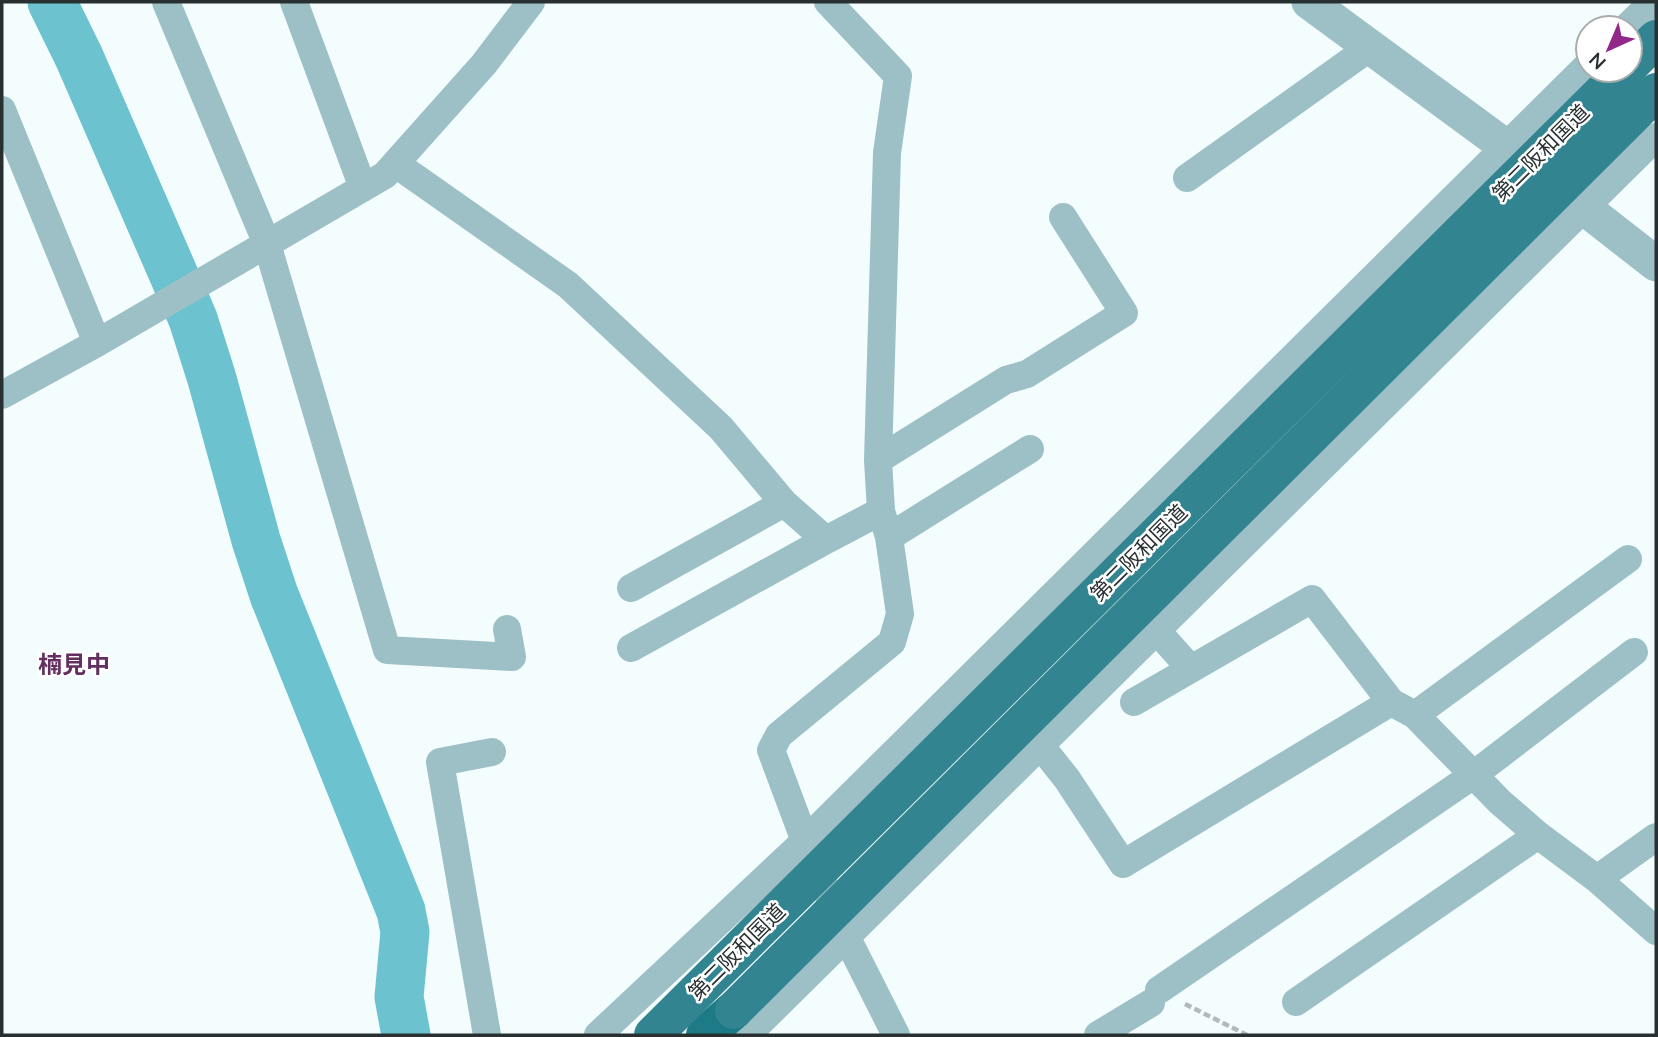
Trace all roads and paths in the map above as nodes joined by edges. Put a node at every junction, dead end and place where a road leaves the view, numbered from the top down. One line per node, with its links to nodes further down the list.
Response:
1 (166, 2): 18 (street)
2 (293, 2): 15 (street)
3 (531, 2): 13 (street)
4 (828, 2): 23 (street)
5 (1309, 2): 6 (street)
6 (1368, 48): 12 (street); 14 (street)
7 (1574, 79): 12 (street)
8 (1611, 84): 50 (highway, 第二阪和国道, bridge)
9 (1656, 92): 47 (highway, 第二阪和国道, bridge)
10 (2, 110): 20 (street)
11 (1656, 136): 16 (street)
12 (1505, 146): 16 (street); 41 (street)
13 (396, 164): 15 (street); 24 (street)
14 (1187, 178)
15 (363, 188): 18 (street)
16 (1583, 207): 19 (street); 30 (street)
17 (1063, 216): 23 (street)
18 (267, 244): 20 (street); 29 (street)
19 (1656, 264)
20 (97, 343): 21 (street)
21 (2, 393)
22 (1030, 449): 25 (street)
23 (878, 460): 25 (street)
24 (784, 503): 26 (street); 28 (street)
25 (885, 524): 26 (street); 41 (street)
26 (826, 540): 31 (street)
27 (1628, 559): 35 (street)
28 (631, 588)
29 (507, 629)
30 (1156, 629): 33 (street); 36 (street)
31 (631, 648)
32 (1634, 652): 38 (street)
33 (1191, 669): 34 (street); 35 (street)
34 (1134, 702)
35 (1403, 708): 36 (street); 38 (street)
36 (1040, 745): 44 (street)
37 (492, 752): 48 (street)
38 (1472, 776): 39 (street); 45 (street)
39 (1538, 835): 42 (street); 46 (street)
40 (1656, 837): 42 (street)
41 (804, 841): 44 (street); 49 (street)
42 (1597, 879): 43 (street)
43 (1656, 931)
44 (847, 938): 47 (street); 51 (street)
45 (1155, 997): 52 (street); 53 (path)
46 (1296, 1002)
47 (724, 1029)
48 (487, 1035)
49 (598, 1035)
50 (653, 1035)
51 (896, 1035)
52 (1098, 1035)
53 (1247, 1035)

